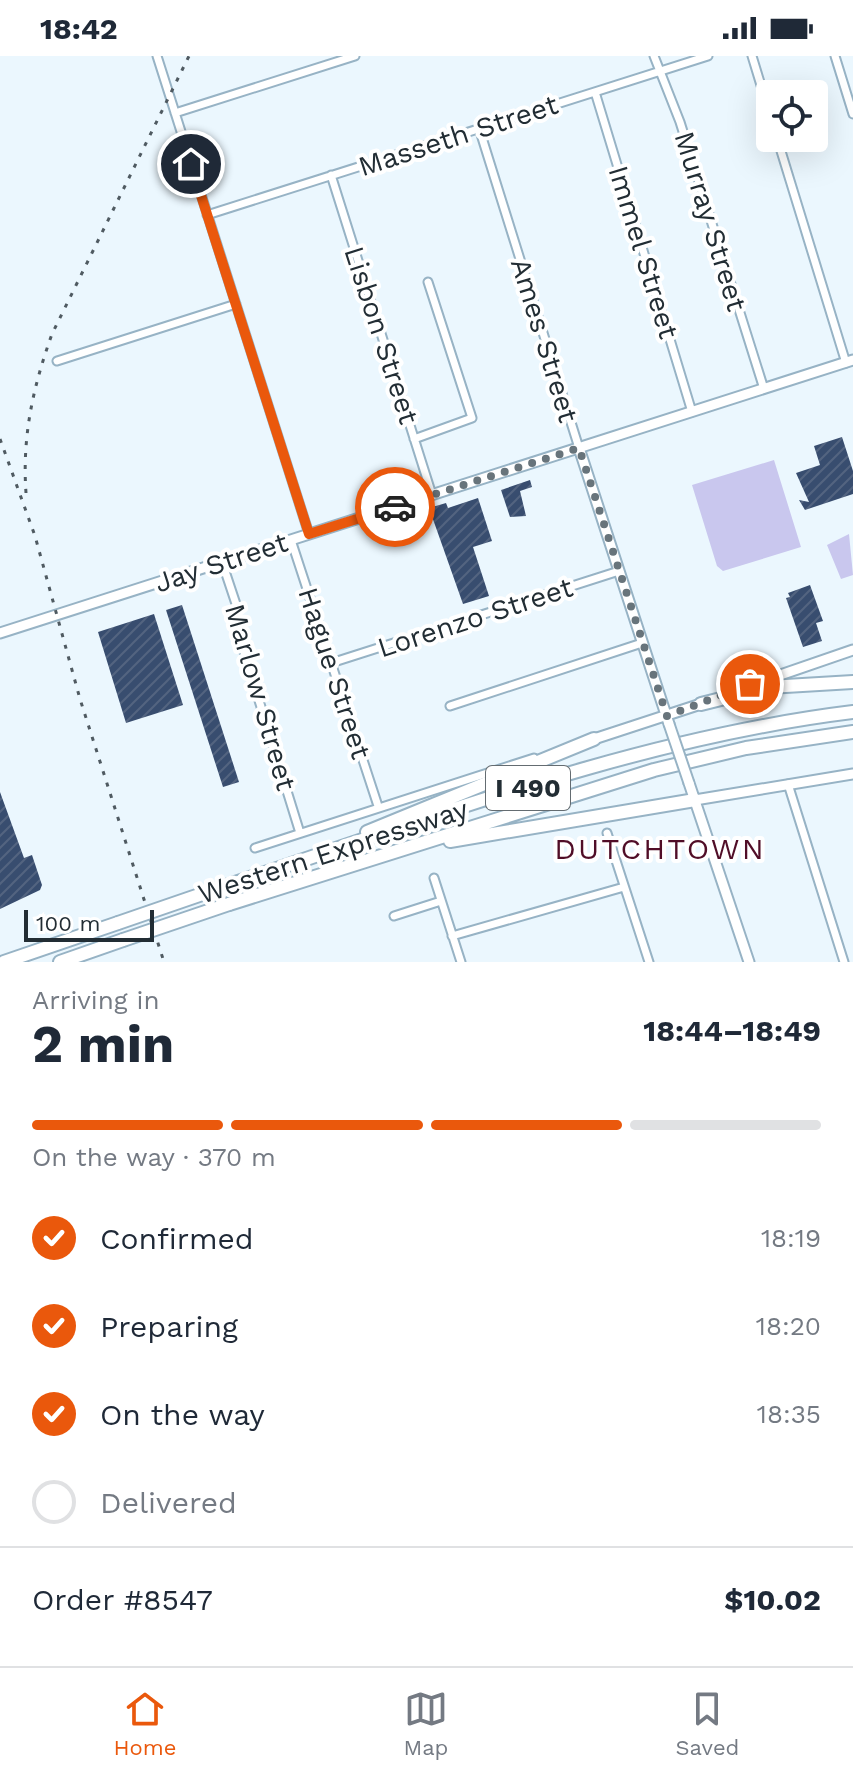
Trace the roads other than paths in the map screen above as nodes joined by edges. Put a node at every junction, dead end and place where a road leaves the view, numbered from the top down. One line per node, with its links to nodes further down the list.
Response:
1 (157, 56): 10 (street)
2 (355, 56): 10 (street)
3 (654, 56): 7 (street, Murray Street)
4 (708, 56): 7 (street, Masseth Street)
5 (752, 56): 8 (street)
6 (835, 56): 11 (street)
7 (659, 71): 9 (street, Masseth Street); 20 (street, Murray Street)
8 (759, 80)
9 (595, 92): 12 (street, Masseth Street); 21 (street, Immel Street)
10 (175, 113): 15 (street)
11 (853, 114)
12 (479, 128): 14 (street, Masseth Street); 23 (street, Ames Street)
13 (782, 152): 19 (street)
14 (331, 175): 15 (street, Masseth Street); 22 (street, Lisbon Street)
15 (207, 215): 17 (street)
16 (428, 282): 22 (street)
17 (236, 304): 18 (street); 25 (street)
18 (57, 361)
19 (850, 361): 20 (street, Jay Street)
20 (764, 389): 21 (street, Jay Street)
21 (692, 412): 23 (street, Jay Street)
22 (414, 439): 24 (street, Lisbon Street)
23 (579, 448): 24 (street, Jay Street); 28 (street, Ames Street)
24 (432, 495): 25 (street, Jay Street)
25 (309, 534): 26 (street, Jay Street)
26 (291, 540): 27 (street, Jay Street); 32 (street, Hague Street)
27 (222, 562): 29 (street, Jay Street); 44 (street, Marlow Street)
28 (619, 571): 30 (street, Ames Street); 32 (street, Lorenzo Street)
29 (0, 633)
30 (642, 643): 35 (street); 37 (street, Ames Street)
31 (853, 650): 34 (street)
32 (331, 663): 43 (street, Hague Street)
33 (853, 682): 34 (highway)
34 (701, 704): 37 (street)
35 (450, 706)
36 (853, 712): 48 (highway, Western Expressway / I 490)
37 (668, 720): 39 (street); 42 (street, Ames Street, bridge)
38 (853, 732): 47 (highway, Western Expressway / I 490)
39 (594, 739): 43 (street); 48 (highway)
40 (853, 774): 41 (street)
41 (788, 784): 42 (street); 59 (street)
42 (695, 800): 47 (highway); 58 (street, Ames Street)
43 (378, 806): 44 (street)
44 (300, 833): 46 (street)
45 (607, 833): 50 (street)
46 (255, 848)
47 (353, 864): 55 (highway, Western Expressway / I 490, bridge)
48 (271, 871): 54 (highway, Western Expressway / I 490, bridge)
49 (434, 878): 51 (street)
50 (624, 887): 53 (street); 57 (street)
51 (441, 901): 52 (street); 53 (street)
52 (394, 916)
53 (452, 936): 56 (street)
54 (4, 962)
55 (60, 962)
56 (461, 962)
57 (649, 962)
58 (749, 962)
59 (844, 962)

